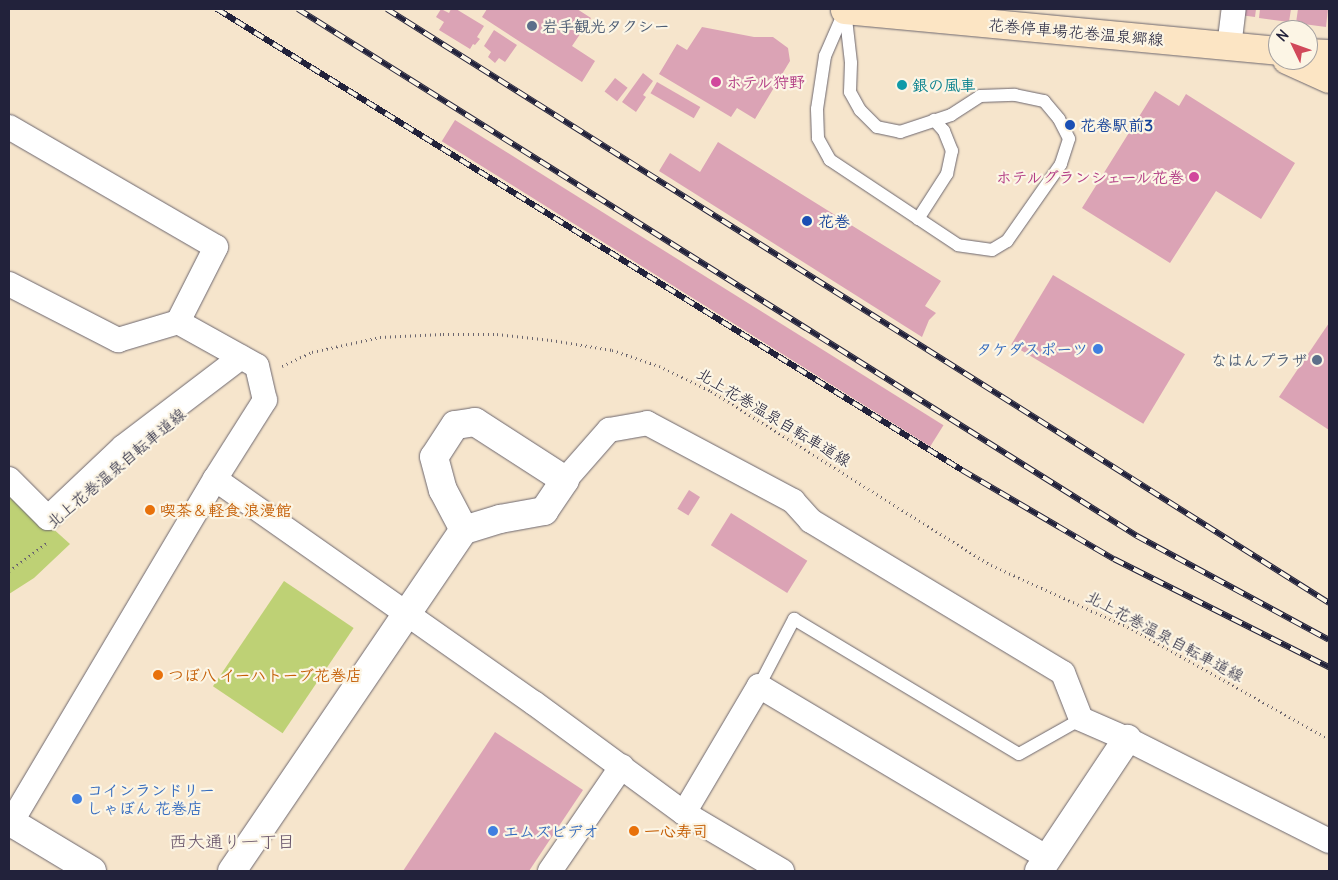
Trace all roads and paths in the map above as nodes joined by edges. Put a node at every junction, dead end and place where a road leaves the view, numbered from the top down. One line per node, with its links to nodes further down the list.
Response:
1 (842, 9): 3 (main road, 花巻停車場花巻温泉郷線); 7 (lane); 9 (lane)
2 (1234, 9): 3 (street)
3 (1229, 47): 4 (main road, 花巻停車場花巻温泉郷線)
4 (1268, 53)
5 (1310, 70): 6 (main road, 花巻停車場花巻温泉郷線)
6 (1329, 79)
7 (934, 120): 9 (lane); 9 (lane)
8 (9, 128): 11 (street)
9 (918, 219)
10 (9, 284): 11 (street)
11 (178, 322): 12 (street)
12 (241, 357): 13 (street); 14 (street)
13 (259, 378): 15 (street); 24 (path, 北上花巻温泉自転車道線)
14 (9, 479)
15 (214, 479): 20 (street); 27 (street)
16 (565, 480): 17 (street); 17 (street); 22 (street)
17 (464, 530): 20 (street)
18 (56, 536): 19 (path, 北上花巻温泉自転車道線)
19 (9, 570)
20 (406, 615): 25 (street); 31 (street)
21 (759, 686): 22 (lane); 26 (street); 29 (street)
22 (1080, 720): 23 (street)
23 (1127, 739): 28 (street); 29 (street)
24 (1329, 739)
25 (622, 766): 26 (street); 32 (street)
26 (684, 813): 33 (street)
27 (9, 823): 30 (street)
28 (1329, 841)
29 (1043, 864)
30 (92, 871)
31 (232, 871)
32 (550, 871)
33 (782, 871)

